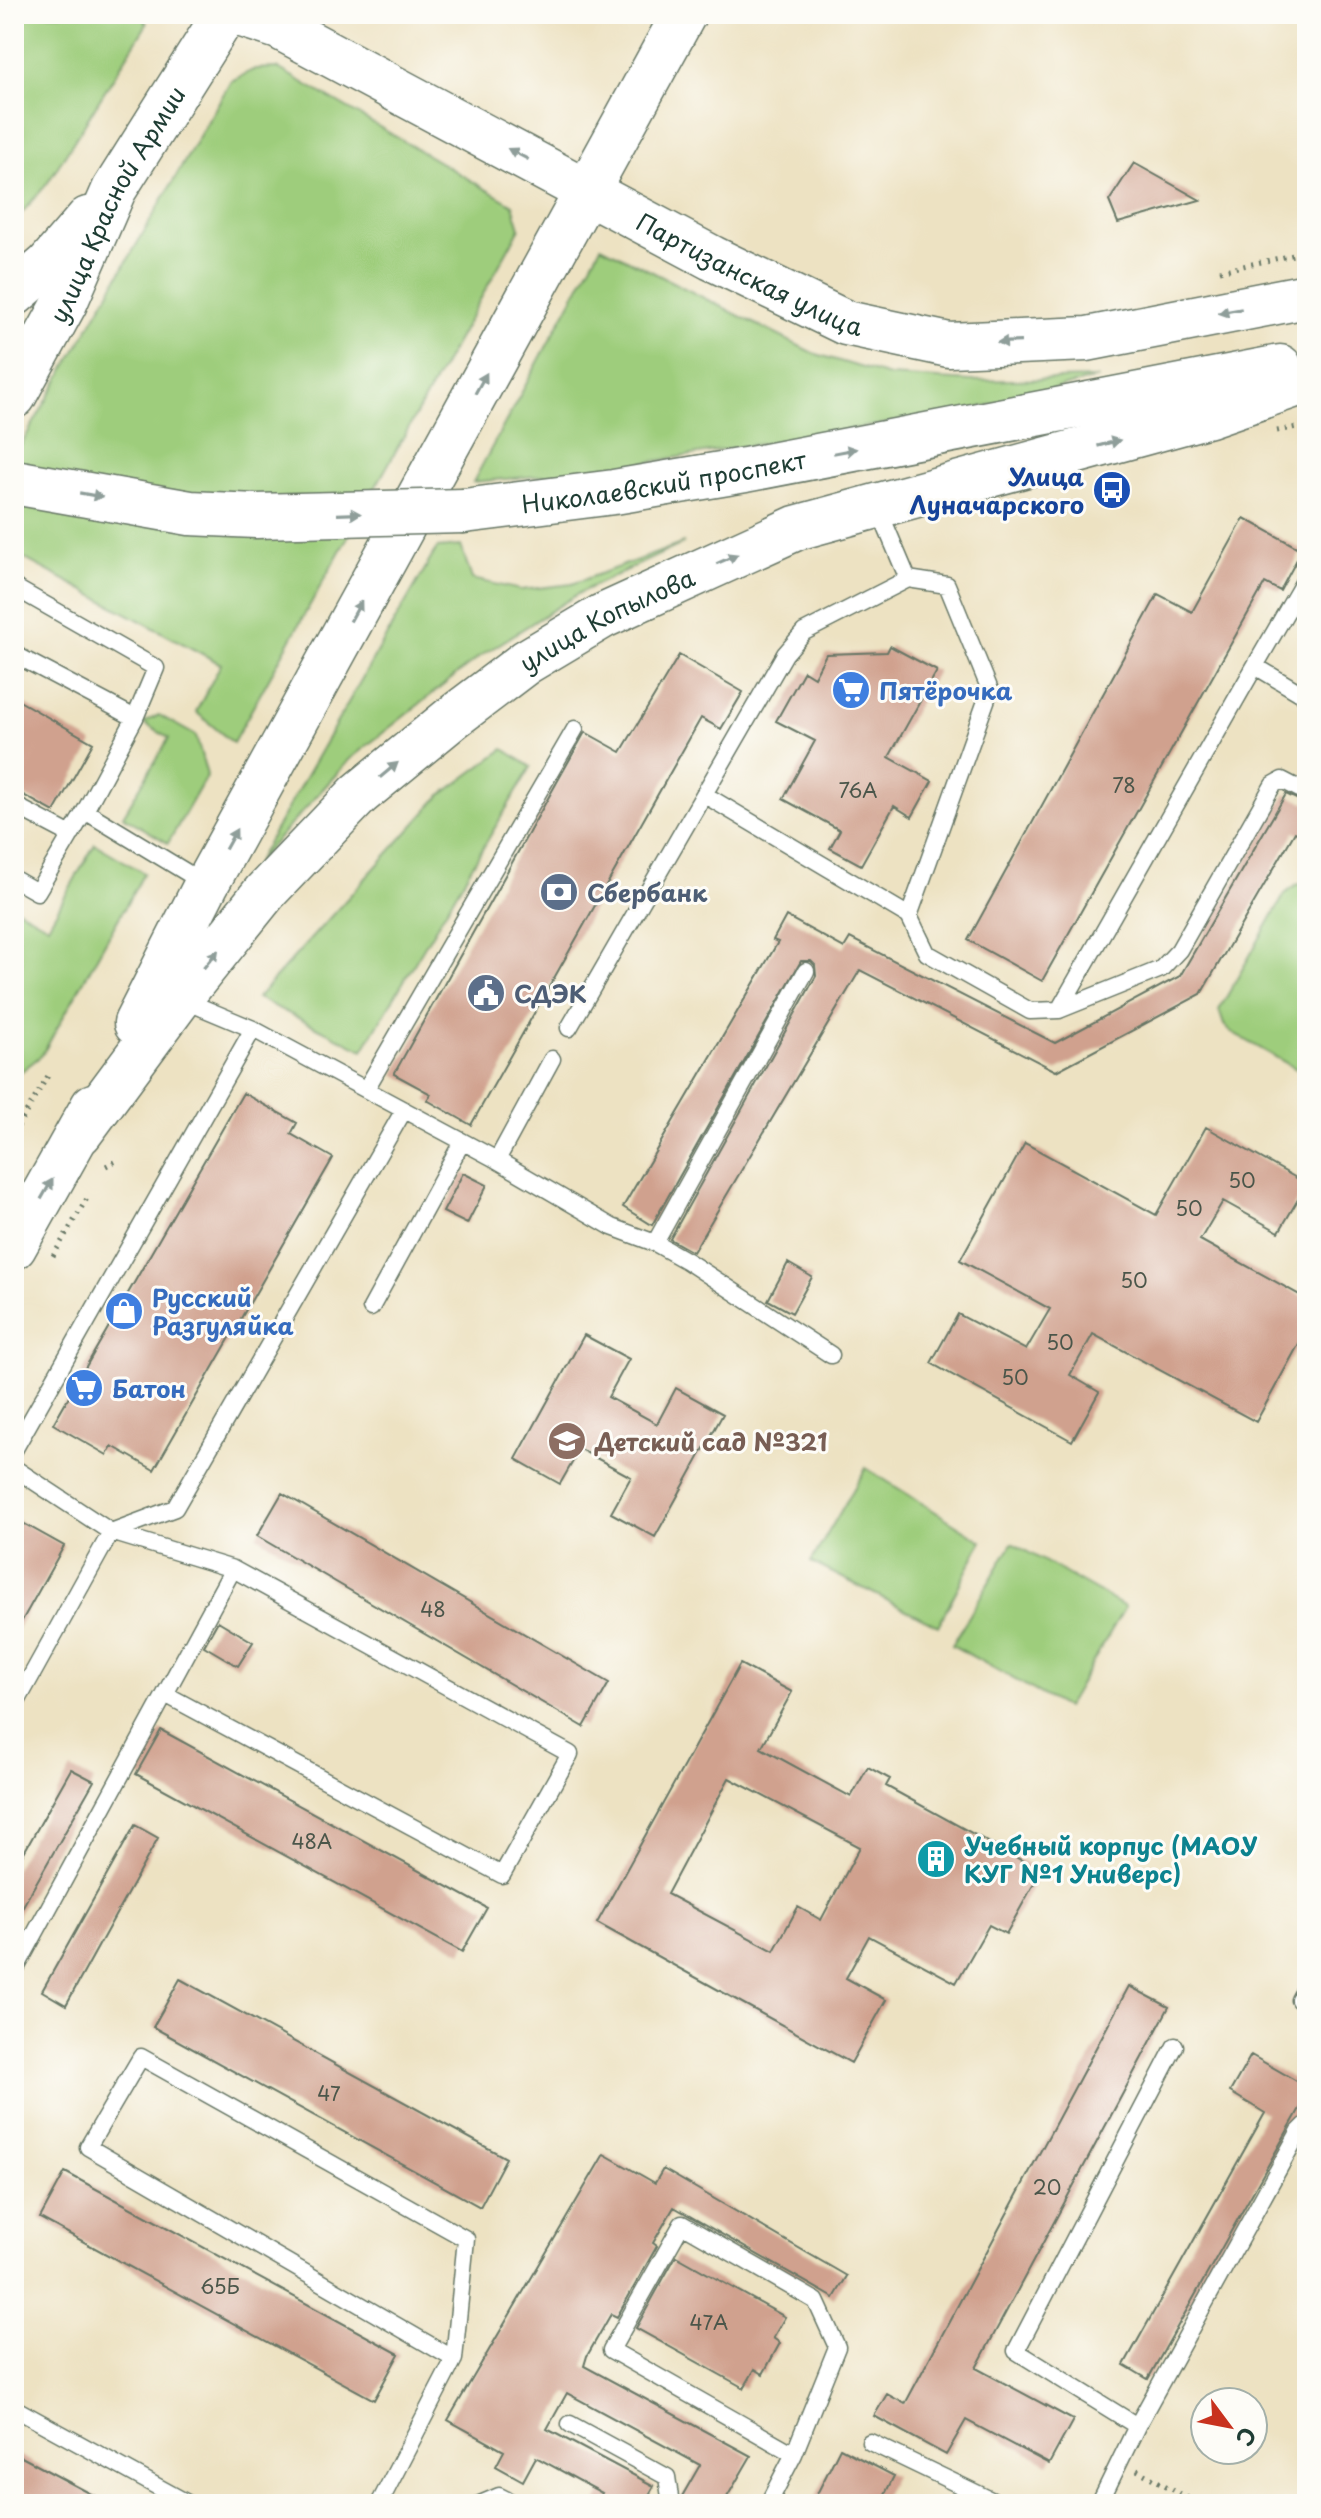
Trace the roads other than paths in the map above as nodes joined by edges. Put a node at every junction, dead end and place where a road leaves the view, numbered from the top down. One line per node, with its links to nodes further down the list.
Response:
1 (225, 14): 4 (main road, улица Красной Армии)
2 (239, 14): 5 (main road, Партизанская улица, one-way to 2)
3 (684, 14): 5 (main road, улица Копылова)
4 (114, 190): 6 (main road); 10 (main road, улица Красной Армии)
5 (587, 191): 7 (main road, Партизанская улица, one-way to 5); 27 (main road, улица Копылова, one-way to 5)
6 (14, 294)
7 (1307, 296)
8 (1307, 362): 11 (main road, Николаевский проспект, one-way to 8, bridge)
9 (1307, 381): 12 (main road, улица Копылова, one-way to 9)
10 (14, 396)
11 (14, 482)
12 (877, 505): 14 (lane); 30 (main road, улица Копылова, one-way to 12)
13 (1307, 576): 17 (lane)
14 (908, 579): 22 (lane); 28 (lane)
15 (14, 587): 19 (lane)
16 (14, 654): 19 (lane)
17 (1255, 666): 18 (lane); 31 (lane)
18 (1307, 697)
19 (135, 718): 24 (lane)
20 (575, 729): 35 (lane)
21 (1307, 793): 31 (lane)
22 (705, 795): 28 (lane); 32 (lane)
23 (14, 805): 25 (lane)
24 (85, 811): 25 (lane); 27 (lane)
25 (71, 835): 26 (lane)
26 (14, 879)
27 (206, 885): 38 (main road, улица Копылова)
28 (909, 916): 31 (lane)
29 (806, 971): 40 (lane)
30 (180, 998): 33 (lane); 38 (main road, улица Копылова)
31 (1059, 1010)
32 (569, 1028)
33 (253, 1029): 35 (lane); 44 (lane)
34 (552, 1059): 39 (lane)
35 (366, 1089): 36 (lane)
36 (404, 1110): 37 (lane); 46 (lane)
37 (462, 1142): 39 (lane); 42 (lane)
38 (93, 1149): 41 (main road, улица Копылова, one-way to 38)
39 (497, 1160): 40 (lane)
40 (655, 1243): 43 (lane)
41 (34, 1252)
42 (371, 1308)
43 (831, 1355)
44 (14, 1450)
45 (14, 1468): 46 (lane)
46 (111, 1532): 47 (lane); 49 (lane)
47 (233, 1569): 48 (lane); 48 (lane)
48 (165, 1694): 50 (lane)
49 (14, 1707)
50 (14, 1972)
51 (1307, 1985): 52 (lane)
52 (1307, 2004)
53 (1175, 2046): 58 (lane)
54 (1307, 2124): 58 (lane)
55 (454, 2359): 55 (lane); 62 (lane)
56 (14, 2408): 61 (lane)
57 (570, 2424): 65 (lane)
58 (1137, 2426): 68 (lane)
59 (870, 2442): 67 (lane)
60 (794, 2454): 60 (lane); 66 (lane)
61 (189, 2504)
62 (379, 2504)
63 (480, 2504): 64 (lane)
64 (515, 2504)
65 (671, 2504)
66 (768, 2504)
67 (999, 2504)
68 (1099, 2504)

